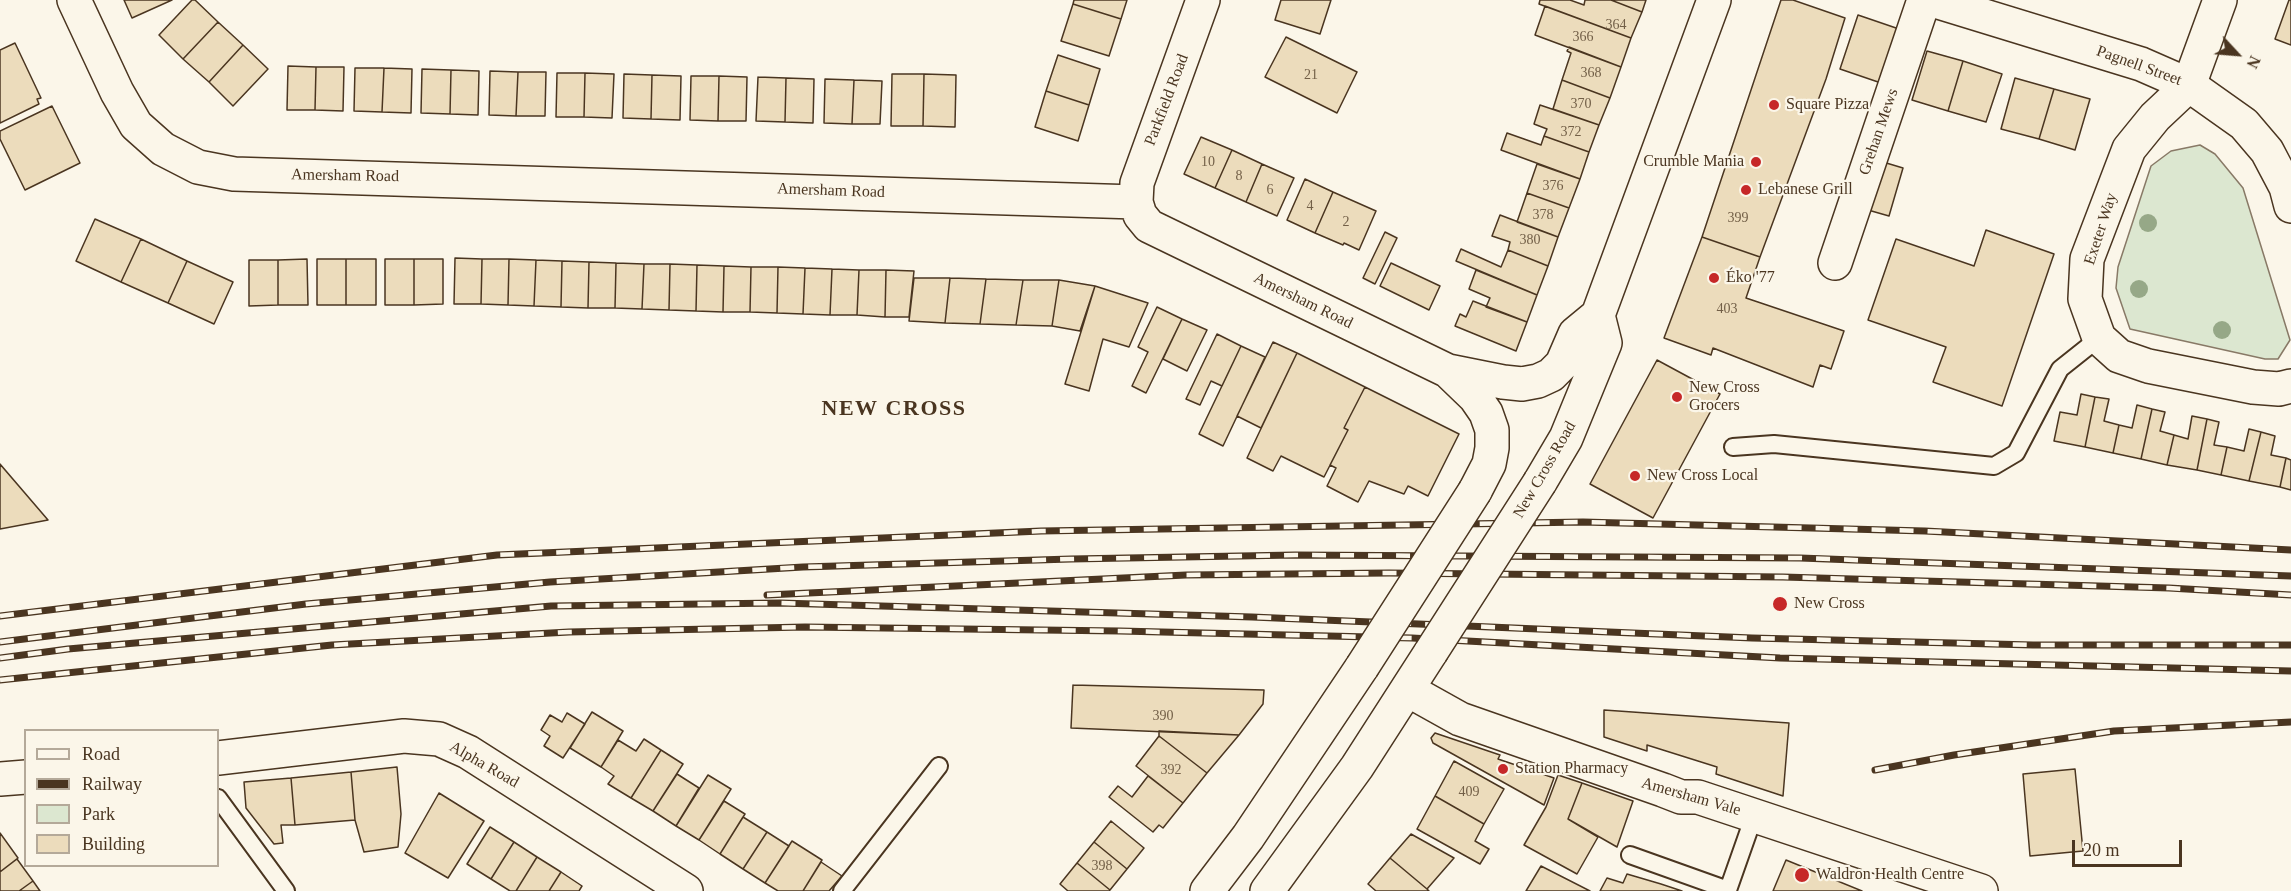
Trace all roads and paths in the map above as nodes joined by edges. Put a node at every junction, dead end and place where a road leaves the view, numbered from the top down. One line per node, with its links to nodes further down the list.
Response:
1 (74, 0): 7 (main road, Amersham Road)
2 (1203, 0): 7 (main road, Parkfield Road)
3 (1714, 0): 10 (main road)
4 (2220, 0): 6 (main road)
5 (1936, 1): 6 (main road, Pagnell Street); 9 (main road, Grehan Mews)
6 (2189, 85): 8 (main road, Pagnell Street); 11 (main road, Exeter Way)
7 (1136, 202): 12 (main road, Amersham Road)
8 (2291, 206)
9 (1835, 263)
10 (1598, 315): 12 (main road, Amersham Road); 15 (main road, New Cross Road, bridge)
11 (2099, 338): 13 (main road); 14 (lane)
12 (1448, 370): 26 (main road, bridge)
13 (2291, 386)
14 (1733, 447)
15 (1413, 681): 21 (main road, Amersham Vale); 27 (main road, New Cross Road)
16 (219, 758): 24 (main road, Alpha Road)
17 (939, 766): 25 (lane)
18 (24, 777): 19 (main road)
19 (0, 779)
20 (219, 799): 23 (lane)
21 (1754, 816): 22 (lane); 28 (main road, Amersham Vale)
22 (1630, 855)
23 (286, 891)
24 (686, 891)
25 (842, 891)
26 (1207, 891)
27 (1267, 891)
28 (1981, 891)

